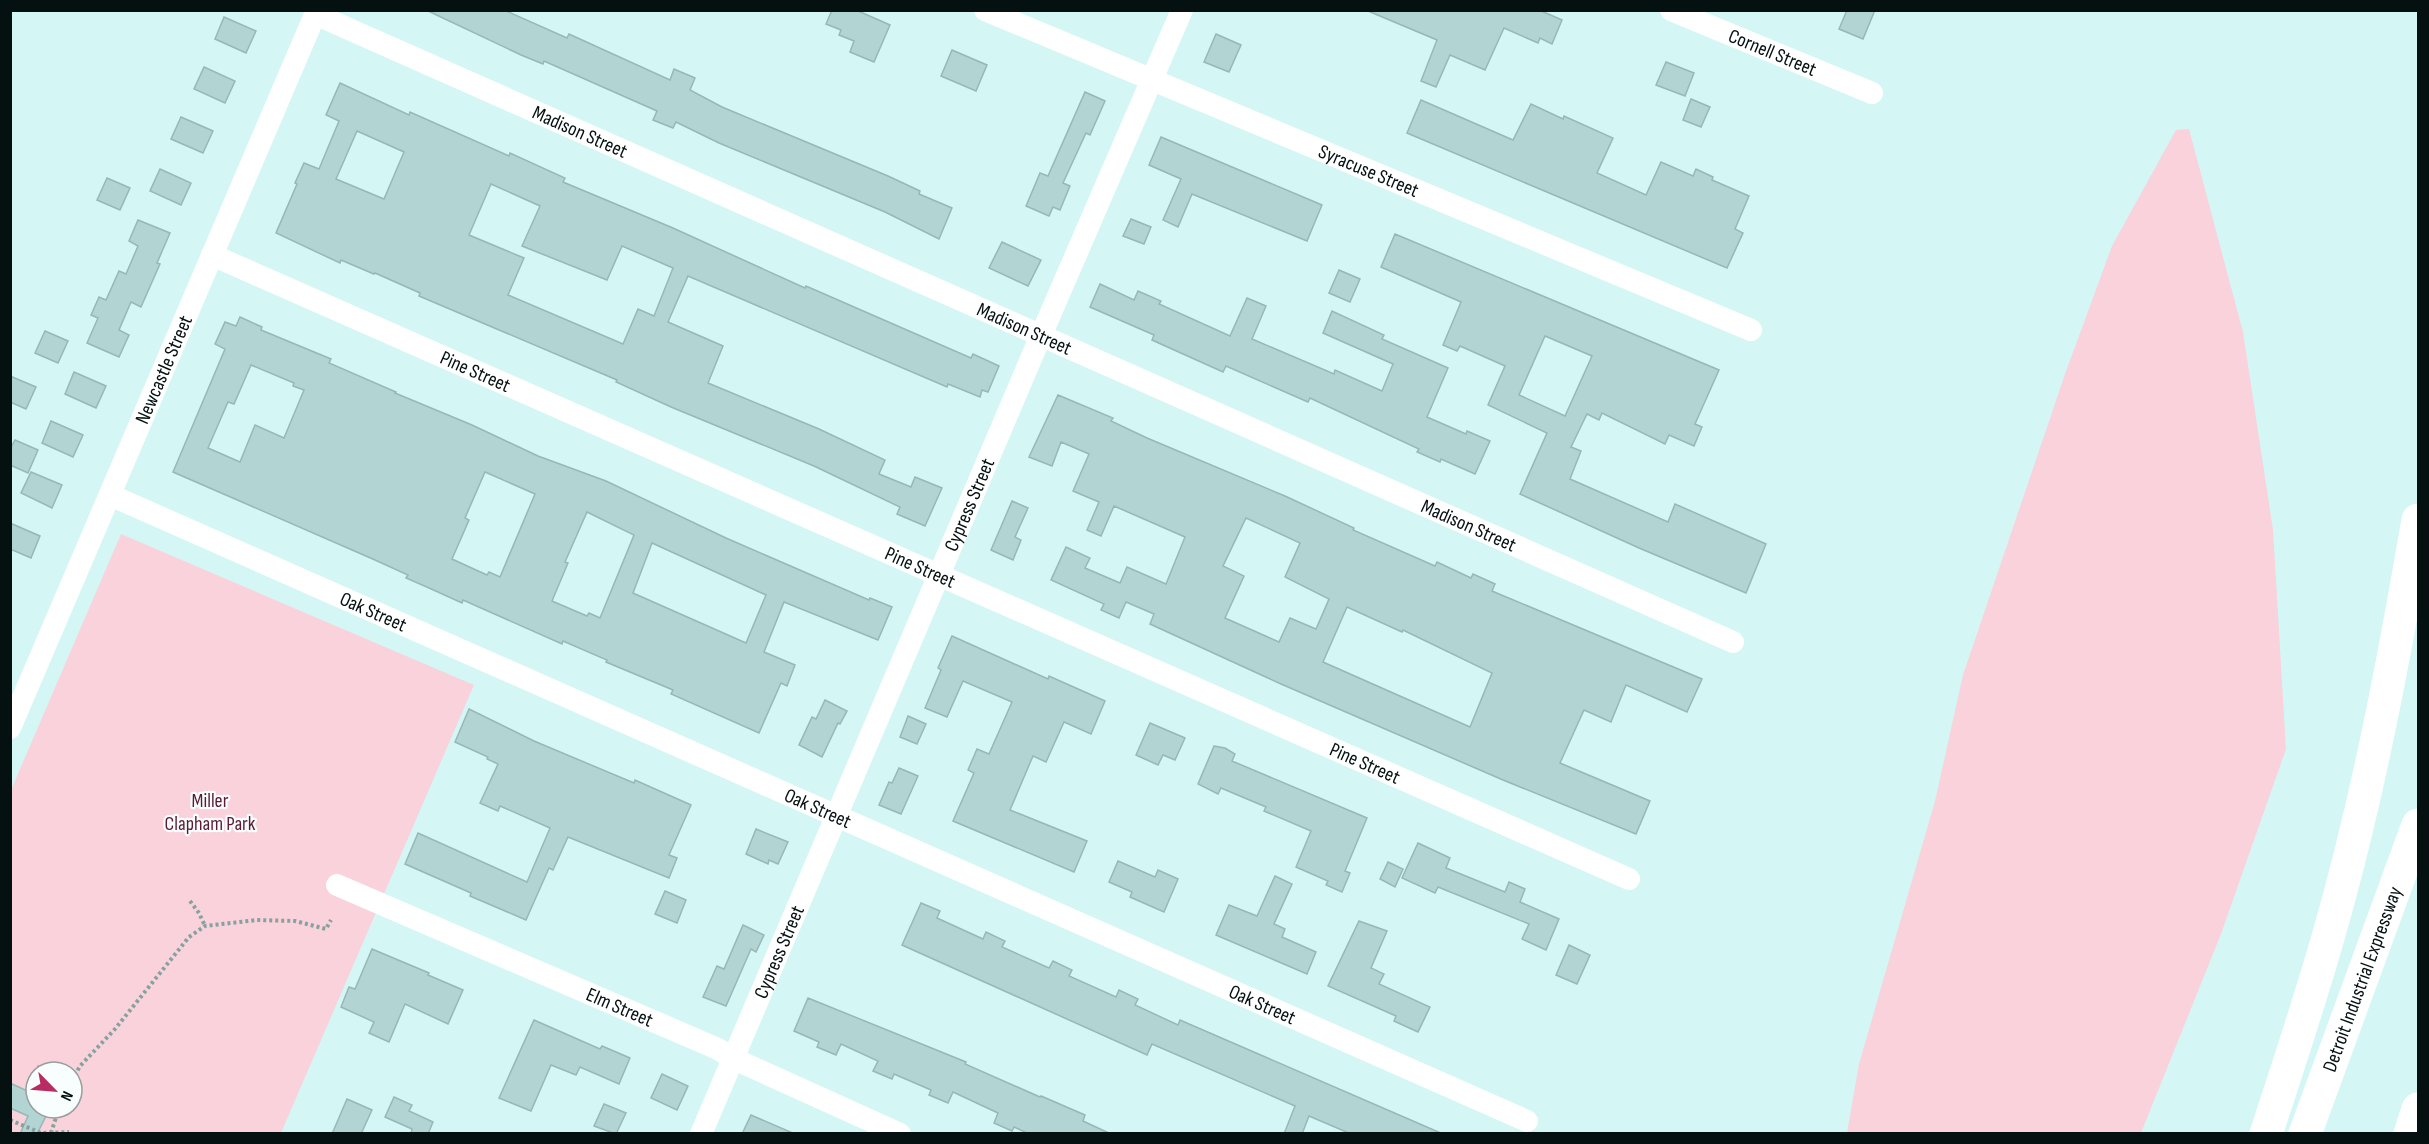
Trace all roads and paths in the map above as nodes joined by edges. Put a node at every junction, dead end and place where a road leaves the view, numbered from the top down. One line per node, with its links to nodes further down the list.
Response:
1 (986, 10): 5 (street, Syracuse Street)
2 (1182, 10): 5 (street, Cypress Street)
3 (1671, 10): 6 (street, Cornell Street)
4 (316, 12): 7 (street, Newcastle Street); 9 (street, Madison Street)
5 (1153, 81): 8 (street, Syracuse Street); 9 (street, Cypress Street)
6 (1872, 93)
7 (212, 255): 10 (street, Newcastle Street); 12 (street, Pine Street)
8 (1751, 330)
9 (1041, 334): 12 (street, Cypress Street); 13 (street, Madison Street)
10 (110, 495): 14 (street, Newcastle Street); 15 (street, Oak Street)
11 (2418, 520): 31 (highway)
12 (938, 575): 15 (street, Cypress Street); 17 (street, Pine Street)
13 (1733, 642)
14 (10, 728)
15 (836, 815): 22 (street, Cypress Street); 26 (street, Oak Street)
16 (2418, 825): 32 (highway, Detroit Industrial Expressway)
17 (1629, 879)
18 (337, 885): 22 (street, Elm Street)
19 (190, 901): 21 (path)
20 (331, 920): 21 (path)
21 (205, 926): 23 (path)
22 (732, 1058): 29 (street, Cypress Street); 30 (street, Elm Street)
23 (84, 1062)
24 (2418, 1109): 33 (highway)
25 (10, 1120): 28 (path)
26 (1527, 1121)
27 (69, 1132): 28 (path)
28 (51, 1133)
29 (700, 1134)
30 (900, 1134)
31 (2266, 1134)
32 (2305, 1134)
33 (2410, 1134)

